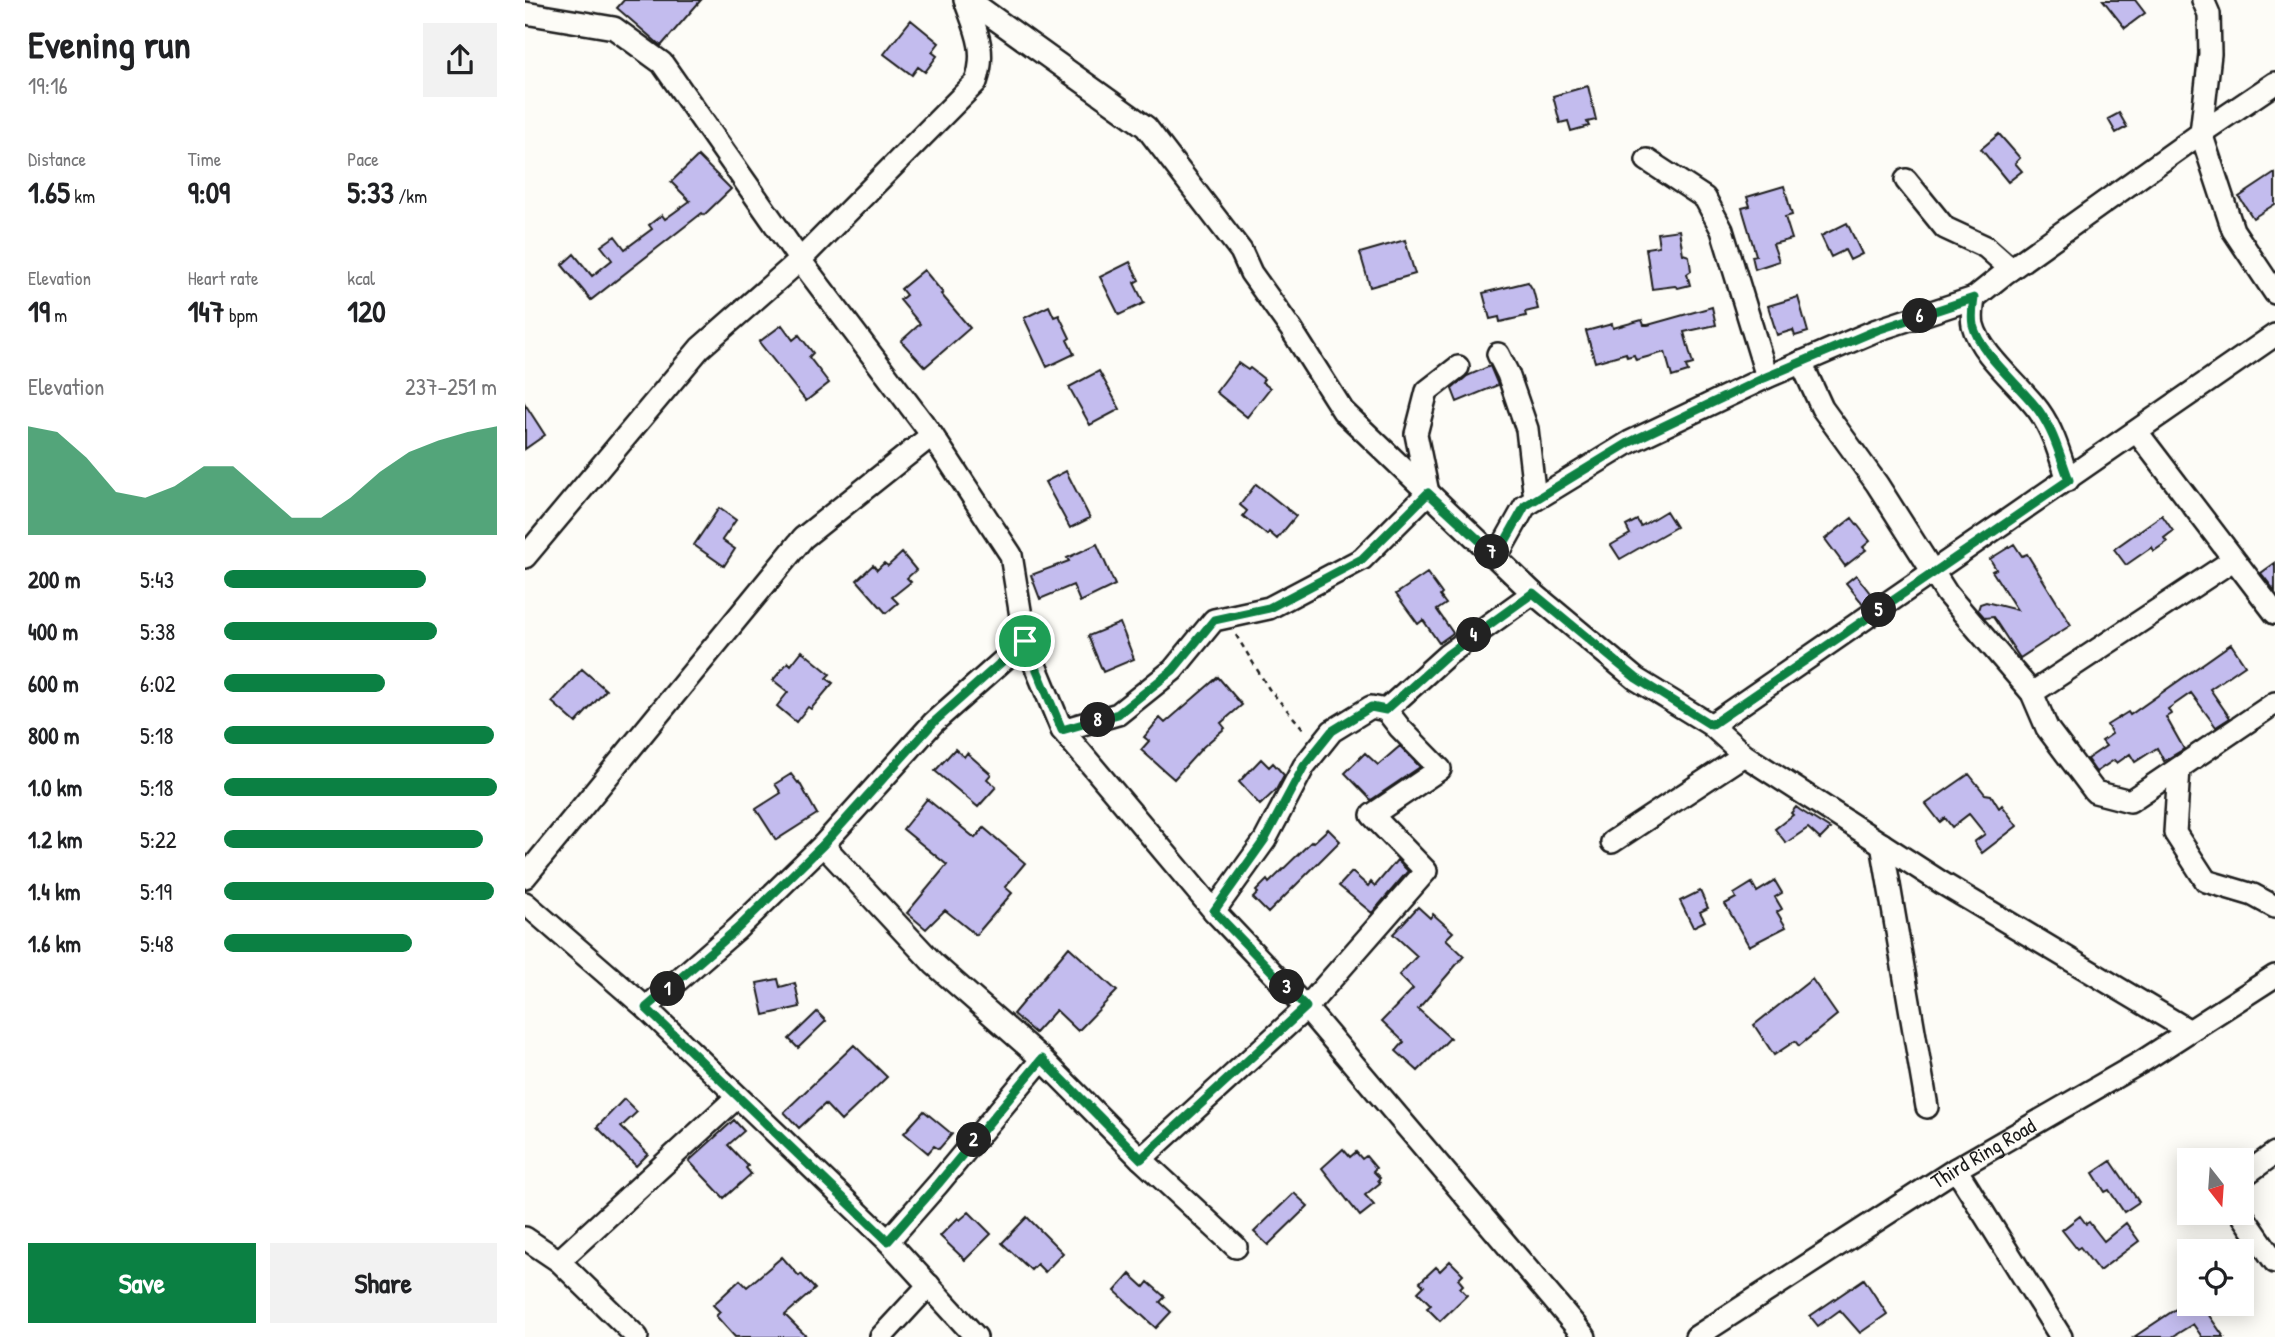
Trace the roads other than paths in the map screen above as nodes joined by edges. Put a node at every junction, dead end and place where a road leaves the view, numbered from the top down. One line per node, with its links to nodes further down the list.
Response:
1 (967, 0): 8 (street); 20 (street)
2 (2203, 0): 5 (street)
3 (525, 13): 8 (street)
4 (2275, 83): 5 (street)
5 (2201, 133): 9 (street); 10 (street)
6 (1647, 160): 16 (street)
7 (1906, 180): 9 (street)
8 (800, 260): 18 (street); 23 (street)
9 (2011, 269): 11 (street)
10 (2275, 293)
11 (1974, 298): 14 (street); 19 (street)
12 (2275, 335): 17 (street)
13 (1498, 354): 21 (street)
14 (1801, 362): 16 (street); 25 (street)
15 (1458, 367): 20 (street)
16 (1767, 377): 21 (street)
17 (2137, 432): 19 (street); 24 (street)
18 (932, 435): 28 (street); 39 (street)
19 (2069, 480): 25 (street)
20 (1428, 493): 22 (street); 33 (street)
21 (1535, 499): 22 (street)
22 (1493, 553): 26 (street)
23 (525, 556)
24 (2234, 560): 27 (street); 29 (street)
25 (1934, 572): 29 (street); 32 (street)
26 (1533, 593): 31 (street); 32 (street)
27 (2275, 613)
28 (1025, 641): 33 (street); 38 (street)
29 (2032, 693): 35 (street)
30 (2275, 704): 35 (street)
31 (1386, 710): 42 (street); 44 (street)
32 (1711, 725): 34 (street)
33 (1062, 730): 42 (street)
34 (1744, 755): 36 (street); 37 (street)
35 (2179, 768): 41 (street)
36 (1612, 842)
37 (1882, 844): 46 (street); 49 (street)
38 (823, 845): 45 (street); 47 (street)
39 (525, 877)
40 (525, 903): 45 (street)
41 (2275, 907)
42 (1214, 911): 44 (street)
43 (2275, 975): 46 (street, Third Ring Road)
44 (1306, 1007): 51 (street); 65 (street)
45 (646, 1008): 48 (street)
46 (2189, 1030): 53 (street, Third Ring Road)
47 (1042, 1059): 51 (street); 56 (street)
48 (737, 1097): 56 (street); 58 (street)
49 (1927, 1107)
50 (2275, 1153): 52 (street)
51 (1141, 1159): 57 (street)
52 (2254, 1168)
53 (1956, 1169): 61 (street); 66 (street, Third Ring Road)
54 (2249, 1225): 59 (street)
55 (525, 1238): 58 (street)
56 (888, 1241): 60 (street)
57 (1235, 1247)
58 (559, 1261): 62 (street)
59 (2275, 1262)
60 (929, 1286): 63 (street); 64 (street)
61 (2059, 1336)
62 (637, 1337)
63 (881, 1337)
64 (976, 1337)
65 (1585, 1337)
66 (1696, 1337)

